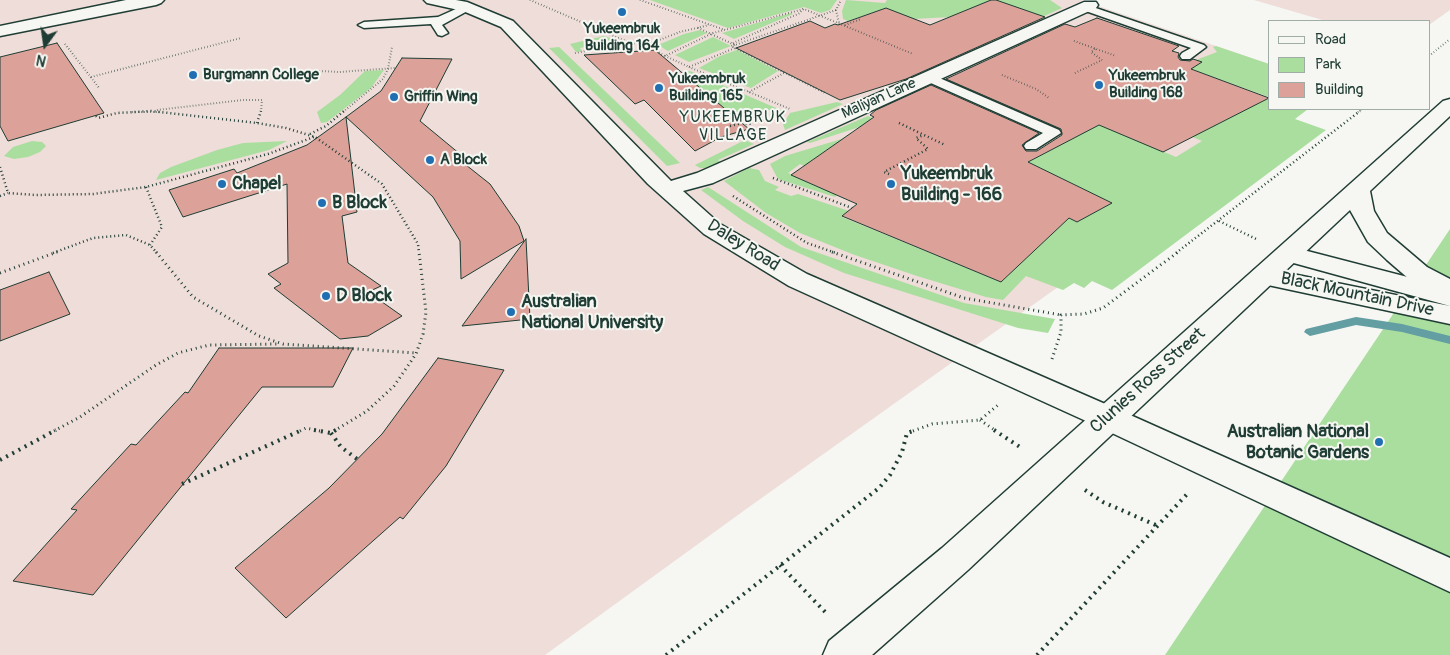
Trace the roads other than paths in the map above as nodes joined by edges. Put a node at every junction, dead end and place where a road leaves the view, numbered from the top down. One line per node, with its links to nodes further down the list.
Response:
1 (156, 0): 7 (street)
2 (432, 0): 4 (street, Daley Road)
3 (1087, 6): 8 (lane); 9 (street, Maliyan Lane)
4 (467, 8): 6 (lane); 12 (street, Daley Road)
5 (424, 22): 6 (lane)
6 (441, 28)
7 (0, 31)
8 (1186, 56)
9 (928, 77): 11 (lane); 12 (street, Maliyan Lane)
10 (1450, 105): 13 (street, Clunies Ross Street)
11 (1031, 146)
12 (667, 189): 19 (street, Daley Road)
13 (1359, 189): 14 (street, Clunies Ross Street); 16 (street)
14 (1288, 254): 15 (street, Clunies Ross Street); 17 (street, Black Mountain Drive)
15 (1264, 276): 18 (street, Black Mountain Drive); 19 (street, Clunies Ross Street)
16 (1450, 290)
17 (1450, 297)
18 (1450, 315)
19 (1108, 418): 20 (street, Daley Road); 21 (street, Clunies Ross Street)
20 (1450, 575)
21 (850, 650)

